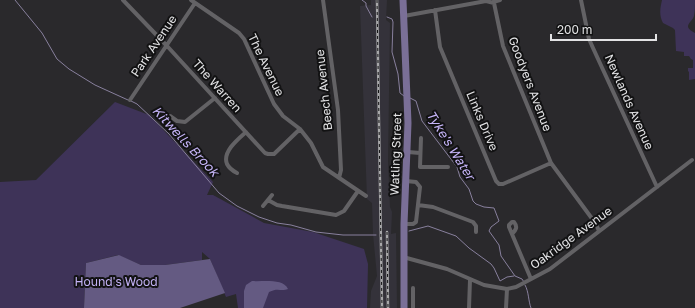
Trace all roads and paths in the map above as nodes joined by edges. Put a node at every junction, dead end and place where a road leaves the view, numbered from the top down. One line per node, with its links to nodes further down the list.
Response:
1 (123, 0): 10 (street, The Warren)
2 (323, 0): 23 (street, Beech Avenue)
3 (403, 0): 9 (main road, Watling Street)
4 (500, 0): 7 (street)
5 (581, 0): 25 (street, Newlands Avenue)
6 (193, 1): 10 (street, Park Avenue); 14 (street, The Avenue)
7 (493, 2): 8 (street); 20 (street, Goodyers Avenue)
8 (435, 10): 9 (street); 20 (street, Links Drive)
9 (404, 16): 17 (main road, Watling Street)
10 (166, 44): 11 (street, The Warren); 12 (street, Park Avenue)
11 (215, 98): 13 (street); 15 (street, The Warren)
12 (130, 100)
13 (170, 116)
14 (300, 129): 15 (street, The Warren); 23 (street, The Avenue)
15 (246, 132): 22 (street)
16 (421, 138): 18 (street)
17 (408, 152): 18 (street); 24 (main road, Watling Street)
18 (420, 153): 21 (street)
19 (692, 160): 25 (street, Oakridge Avenue)
20 (551, 163): 33 (street, Goodyers Avenue)
21 (448, 167)
22 (237, 173)
23 (339, 178): 26 (street, The Avenue)
24 (406, 181): 30 (street); 32 (main road, Watling Street)
25 (657, 187): 34 (street, Oakridge Avenue)
26 (358, 191): 28 (street, The Avenue); 29 (street)
27 (272, 195): 29 (street)
28 (366, 196)
29 (268, 200): 31 (street)
30 (418, 205): 32 (street); 36 (street)
31 (262, 206)
32 (404, 224): 38 (main road, Watling Street)
33 (596, 224): 34 (street, Goodyers Avenue); 35 (street, Goodyers Avenue)
34 (603, 228): 35 (street, Oakridge Avenue)
35 (599, 231): 39 (street, Oakridge Avenue)
36 (476, 232)
37 (512, 234): 39 (street)
38 (403, 257): 40 (street, Oakridge Avenue); 44 (main road, Watling Street)
39 (531, 279): 42 (street, Oakridge Avenue)
40 (470, 280): 42 (street, Oakridge Avenue); 46 (street)
41 (413, 288): 45 (street)
42 (507, 289): 43 (street)
43 (507, 302): 47 (street); 48 (street)
44 (404, 308)
45 (413, 308)
46 (469, 308)
47 (506, 308)
48 (509, 308)

